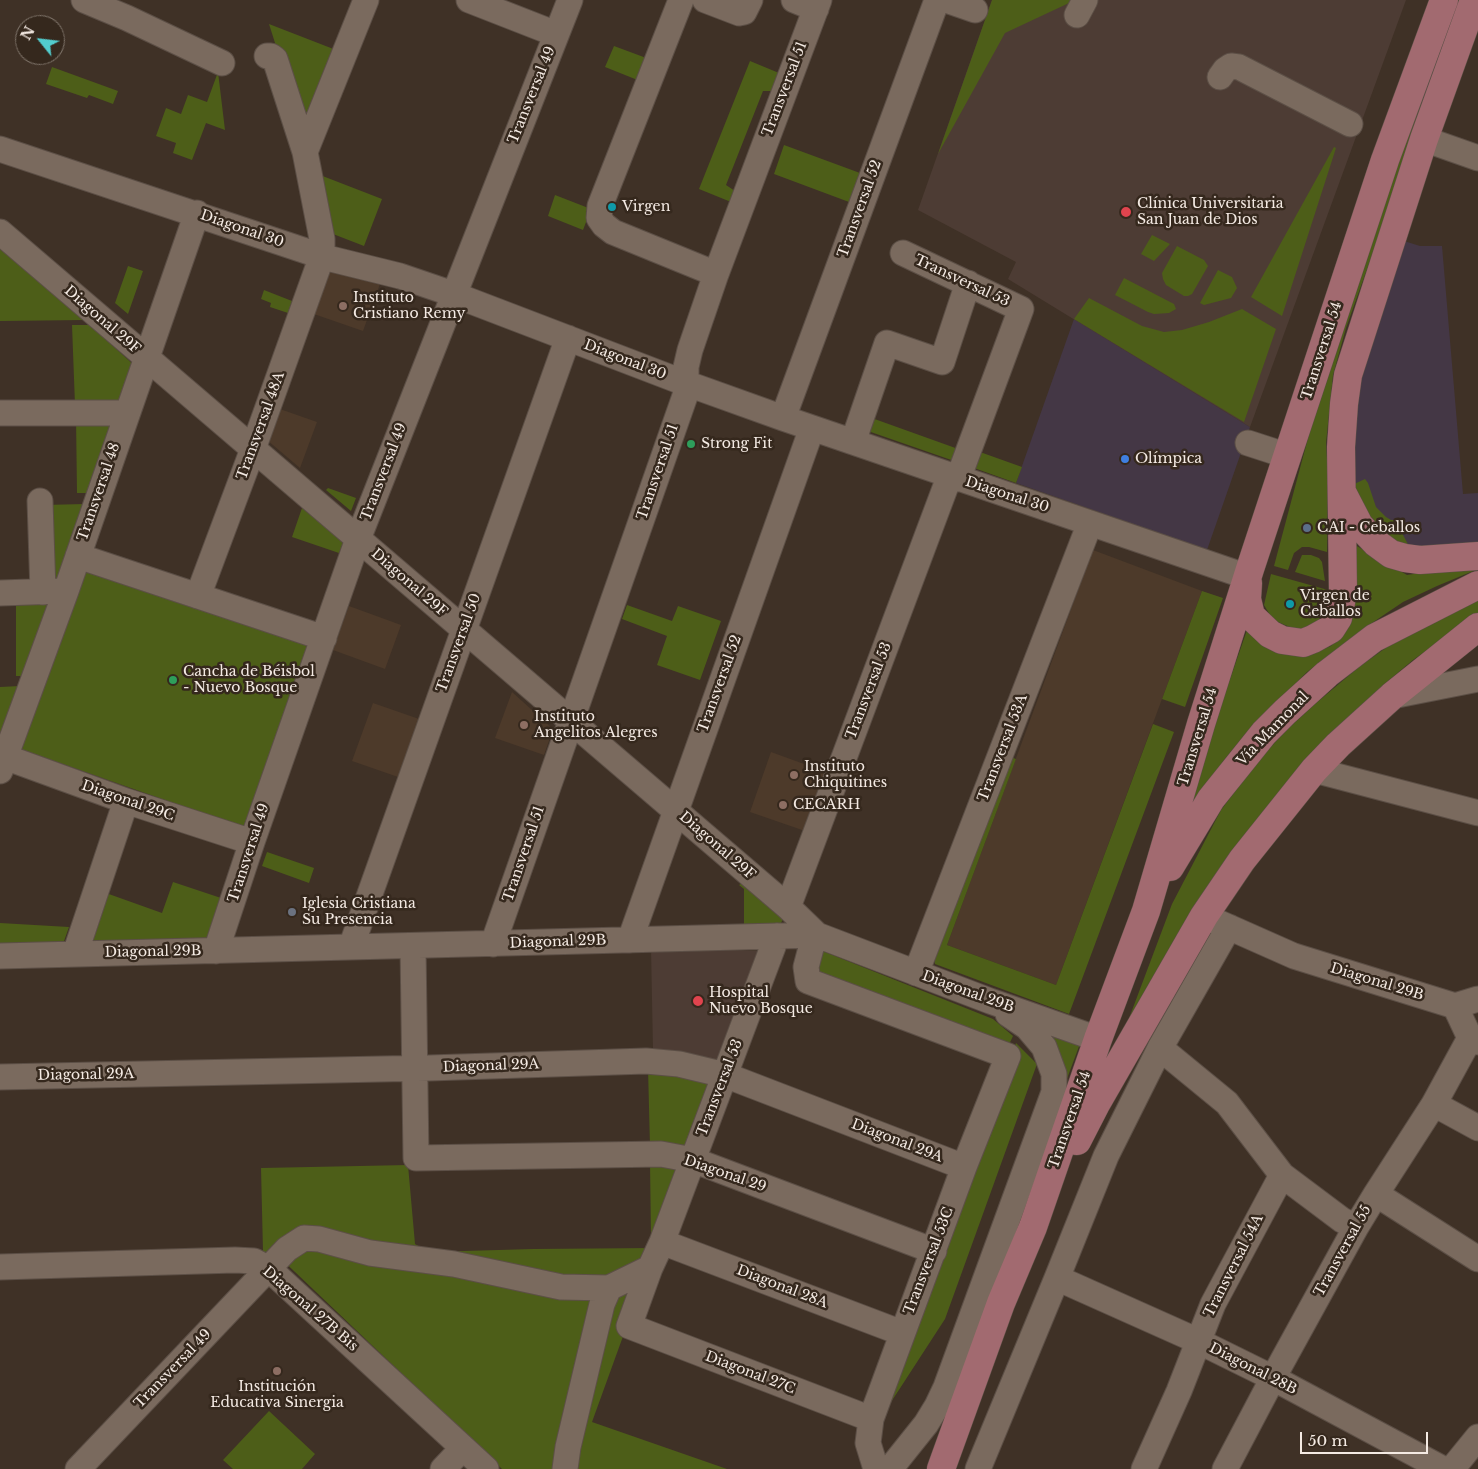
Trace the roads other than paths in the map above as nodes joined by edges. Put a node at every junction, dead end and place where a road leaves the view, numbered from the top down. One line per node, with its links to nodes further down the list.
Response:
1 (84, 0): 13 (street)
2 (366, 0): 22 (street)
3 (469, 0): 15 (street)
4 (570, 0): 15 (street, Transversal 49)
5 (681, 0): 28 (street)
6 (705, 0): 7 (street)
7 (750, 0)
8 (937, 0): 36 (street, Transversal 52)
9 (946, 0): 14 (street)
10 (1444, 0): 41 (main road, Transversal 54)
11 (810, 3): 28 (street, Transversal 51)
12 (1474, 8): 20 (main road)
13 (131, 9): 17 (street)
14 (975, 10)
15 (556, 34): 30 (street, Transversal 49)
16 (267, 56): 22 (street)
17 (222, 63)
18 (1220, 77): 19 (street)
19 (1340, 132)
20 (1424, 139): 23 (street); 43 (main road)
21 (0, 149): 24 (street, Diagonal 30)
22 (304, 152): 27 (street)
23 (1478, 158)
24 (197, 213): 27 (street, Diagonal 30); 32 (street, Transversal 48)
25 (0, 232): 32 (street, Diagonal 29F)
26 (903, 253): 29 (street, Transversal 53)
27 (322, 256): 30 (street, Diagonal 30); 40 (street, Transversal 48A)
28 (716, 274): 33 (street, Transversal 51)
29 (968, 283): 38 (street); 42 (street, Transversal 53)
30 (453, 294): 31 (street, Diagonal 30); 46 (street, Transversal 49)
31 (568, 338): 33 (street, Diagonal 30); 55 (street, Transversal 50)
32 (146, 358): 35 (street, Transversal 48); 40 (street, Diagonal 29F)
33 (685, 383): 36 (street, Diagonal 30); 59 (street, Transversal 51)
34 (0, 413): 35 (street)
35 (127, 413): 47 (street, Transversal 48)
36 (784, 418): 37 (street, Diagonal 30)
37 (812, 428): 38 (street, Diagonal 30); 63 (street, Transversal 52)
38 (853, 442): 42 (street, Diagonal 30)
39 (1248, 443): 41 (street)
40 (253, 449): 46 (street, Diagonal 29F); 53 (street, Transversal 48A)
41 (1288, 456): 49 (main road, Transversal 54)
42 (954, 477): 45 (street, Diagonal 30); 66 (street, Transversal 53)
43 (1341, 490): 48 (main road); 49 (main road)
44 (40, 501): 51 (street)
45 (1090, 522): 49 (street, Diagonal 30); 79 (street, Transversal 53A)
46 (358, 539): 55 (street, Diagonal 29F); 56 (street, Transversal 49)
47 (78, 556): 51 (street, Transversal 48); 53 (street)
48 (1478, 556)
49 (1248, 577): 67 (main road, Transversal 54)
50 (1478, 585): 67 (main road, Vía Mamonal)
51 (54, 591): 52 (street); 60 (street, Transversal 48)
52 (0, 592)
53 (198, 596): 56 (street)
54 (1478, 627): 58 (main road)
55 (463, 629): 59 (street, Diagonal 29F); 75 (street, Transversal 50)
56 (324, 638): 65 (street, Transversal 49)
57 (1478, 679): 58 (street)
58 (1392, 696): 61 (main road)
59 (570, 721): 63 (street, Diagonal 29F); 73 (street, Transversal 51)
60 (3, 764): 62 (street, Diagonal 29C)
61 (1314, 770): 64 (street); 68 (main road)
62 (126, 801): 65 (street, Diagonal 29C); 77 (street)
63 (675, 810): 66 (street, Diagonal 29F); 72 (street, Transversal 52)
64 (1478, 813)
65 (252, 842): 76 (street, Transversal 49)
66 (788, 907): 70 (street, Diagonal 29F)
67 (1146, 911): 82 (main road, Transversal 54)
68 (1204, 916): 69 (street, Diagonal 29B); 94 (main road)
69 (1229, 927): 81 (street, Diagonal 29B); 84 (street)
70 (817, 935): 71 (street, Diagonal 29B); 79 (street, Diagonal 29B); 91 (street, Transversal 53C)
71 (777, 936): 72 (street, Diagonal 29B); 86 (street, Transversal 53)
72 (630, 940): 73 (street, Diagonal 29B)
73 (493, 944): 74 (street, Diagonal 29B)
74 (413, 946): 75 (street, Diagonal 29B); 85 (street)
75 (350, 947): 76 (street, Diagonal 29B)
76 (216, 950): 77 (street, Diagonal 29B)
77 (74, 954): 78 (street, Diagonal 29B)
78 (0, 956)
79 (916, 973): 80 (street, Diagonal 29B)
80 (990, 1001): 82 (street, Diagonal 29B); 116 (street)
81 (1467, 1002): 83 (street, Diagonal 29B)
82 (1098, 1039): 94 (main road, Transversal 54)
83 (1474, 1040): 88 (street, Transversal 55)
84 (1160, 1048): 92 (street); 102 (street)
85 (415, 1068): 86 (street, Diagonal 29A); 87 (street, Diagonal 29A); 90 (street, Diagonal 29)
86 (725, 1075): 90 (street, Transversal 53); 91 (street, Diagonal 29A)
87 (0, 1077)
88 (1434, 1104): 89 (street); 93 (street, Transversal 55)
89 (1478, 1128)
90 (693, 1160): 96 (street, Transversal 53); 97 (street, Diagonal 29)
91 (964, 1167): 97 (street, Transversal 53C)
92 (1282, 1176): 95 (street); 106 (street, Transversal 54A)
93 (1376, 1194): 95 (street, Transversal 55); 98 (street)
94 (1033, 1227): 117 (main road, Transversal 54)
95 (1356, 1227): 107 (street, Transversal 55)
96 (662, 1242): 100 (street, Transversal 53); 105 (street, Diagonal 28A)
97 (934, 1251): 105 (street, Transversal 53C)
98 (1478, 1259)
99 (0, 1267): 101 (street, Diagonal 27B Bis)
100 (650, 1268): 103 (street); 104 (street, Transversal 53)
101 (269, 1269): 103 (street, Transversal 49); 110 (street, Diagonal 27B Bis); 111 (street, Transversal 49)
102 (1058, 1278): 106 (street, Diagonal 28B); 118 (street)
103 (609, 1288): 114 (street)
104 (629, 1326): 108 (street, Diagonal 27C)
105 (902, 1333): 108 (street, Transversal 53C)
106 (1198, 1341): 107 (street, Diagonal 28B); 119 (street, Transversal 54A)
107 (1273, 1378): 120 (street, Transversal 55); 121 (street, Diagonal 28B)
108 (871, 1419): 115 (street, Transversal 53C)
109 (1478, 1437): 122 (street)
110 (463, 1448): 112 (street); 113 (street, Diagonal 27B Bis)
111 (83, 1467)
112 (443, 1469)
113 (486, 1469)
114 (564, 1469)
115 (876, 1469)
116 (890, 1469)
117 (941, 1469)
118 (978, 1469)
119 (1144, 1469)
120 (1225, 1469)
121 (1444, 1469)
122 (1452, 1469)

